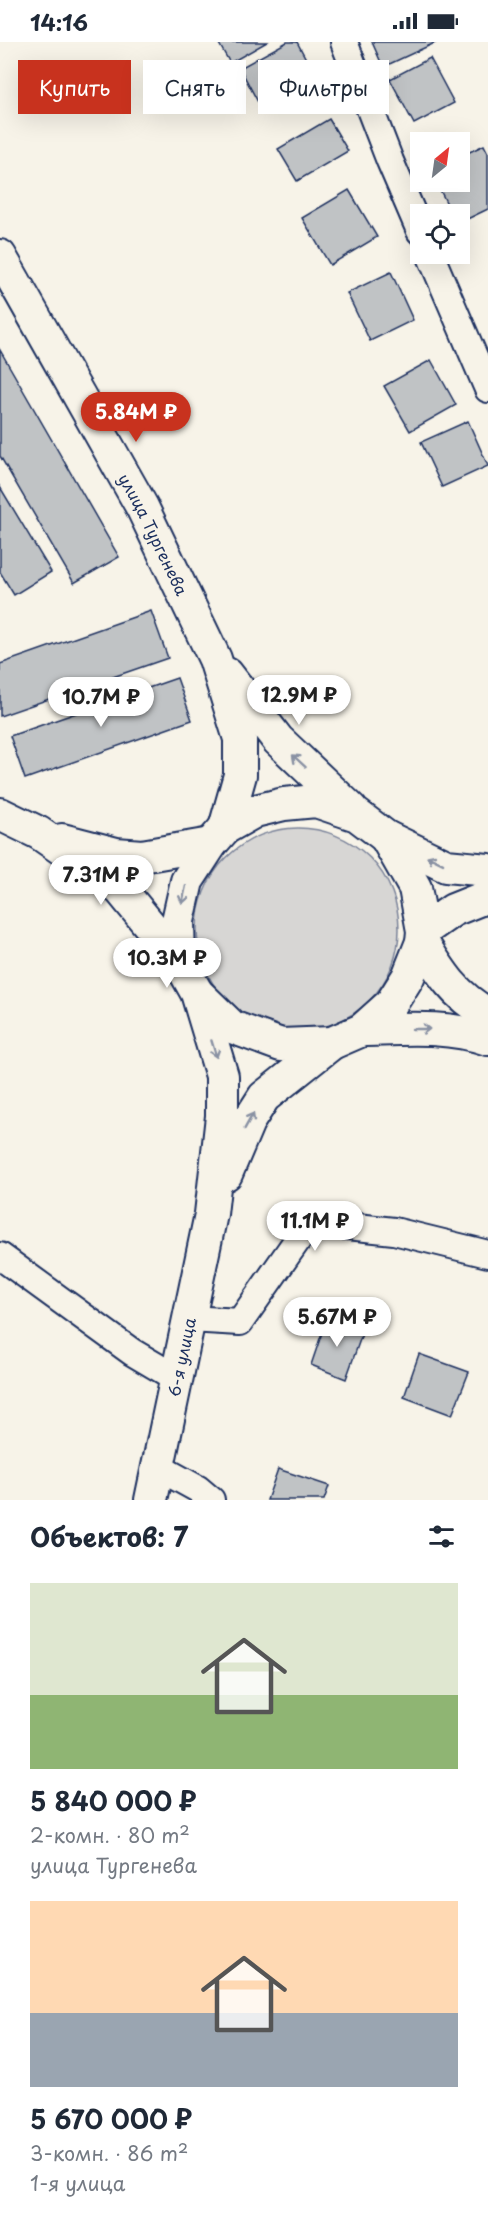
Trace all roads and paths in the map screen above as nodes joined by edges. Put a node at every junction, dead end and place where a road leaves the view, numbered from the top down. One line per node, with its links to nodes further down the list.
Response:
1 (344, 42): 2 (street)
2 (410, 208)
3 (0, 256): 6 (street, улица Тургенева)
4 (434, 264): 5 (street)
5 (488, 389)
6 (215, 659): 8 (street, улица Тургенева, one-way to 6); 10 (street, улица Тургенева)
7 (0, 814): 9 (street)
8 (357, 815): 10 (street); 11 (street)
9 (39, 833): 10 (street); 15 (street)
10 (218, 836): 15 (street, one-way to 15)
11 (386, 837): 12 (street, one-way to 11); 14 (street)
12 (488, 870)
13 (488, 896): 14 (street)
14 (423, 936): 17 (street); 18 (street)
15 (179, 961): 16 (street)
16 (197, 993): 20 (street); 21 (street, one-way to 21)
17 (488, 1014)
18 (362, 1030): 19 (street, one-way to 19); 20 (street)
19 (488, 1039)
20 (332, 1044): 21 (street, one-way to 20)
21 (211, 1214): 24 (street, 6-я улица)
22 (488, 1254): 24 (street)
23 (0, 1256): 25 (street)
24 (189, 1319): 25 (street, 6-я улица)
25 (176, 1378): 26 (street, 6-я улица)
26 (158, 1467): 27 (street, 6-я улица); 28 (street)
27 (151, 1500)
28 (211, 1500)

